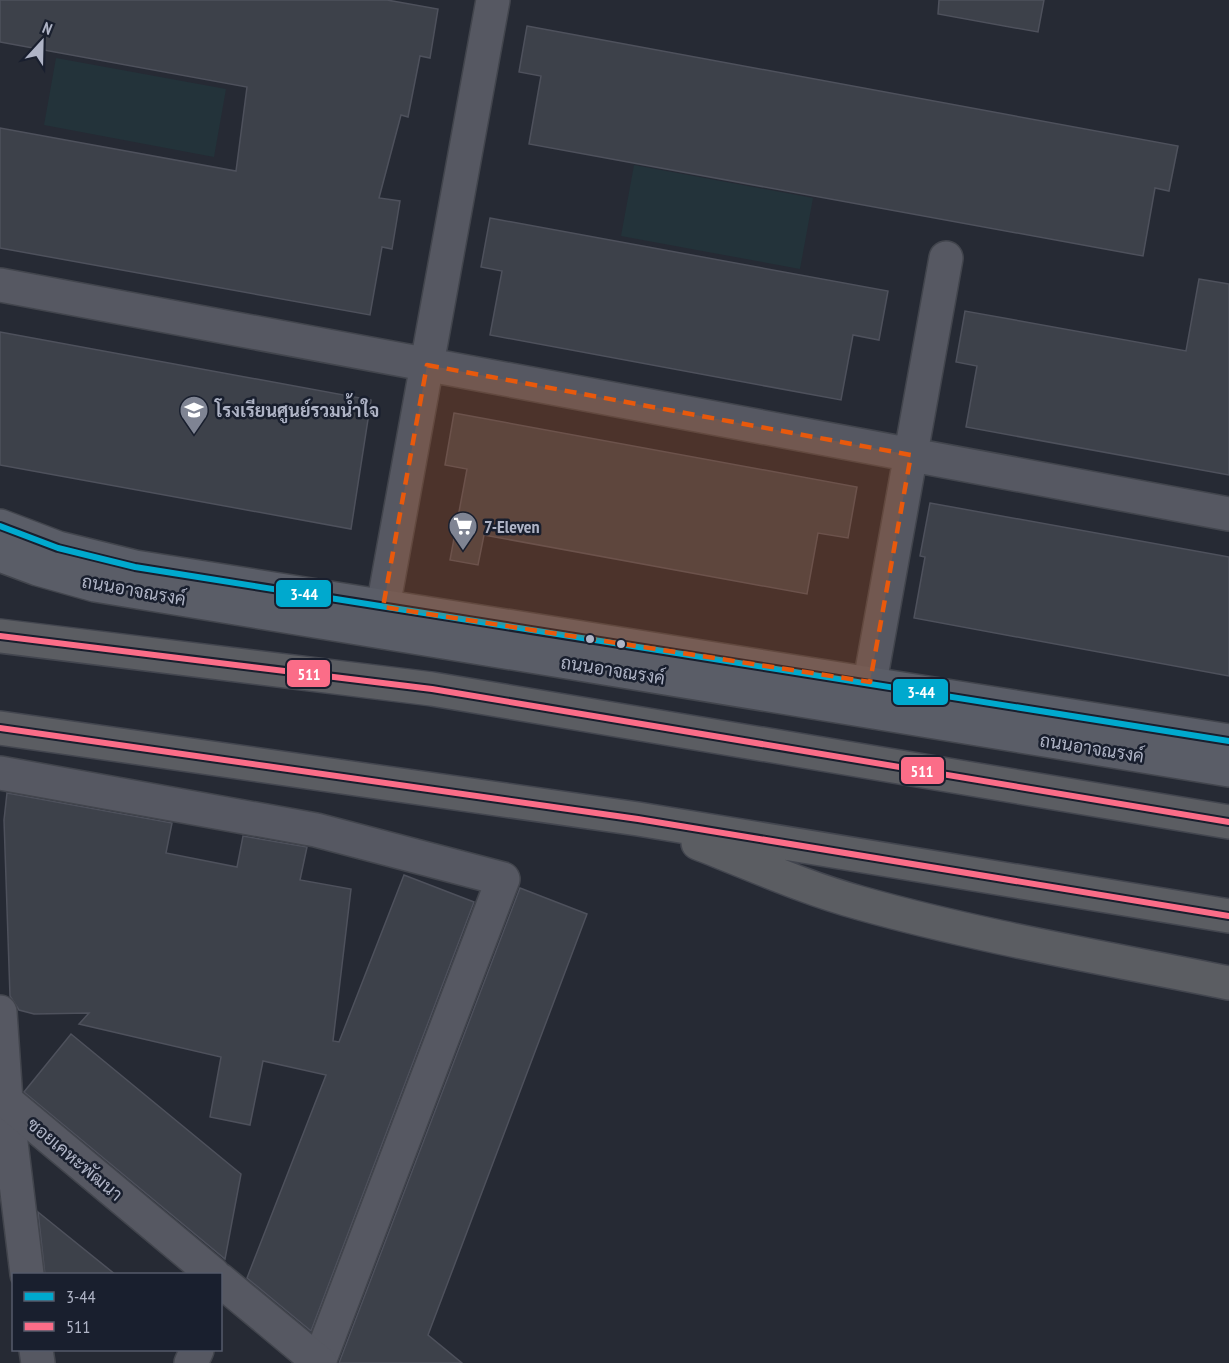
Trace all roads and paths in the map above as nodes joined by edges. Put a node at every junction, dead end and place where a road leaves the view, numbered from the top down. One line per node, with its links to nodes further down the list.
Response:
1 (493, 0): 4 (street)
2 (946, 258): 5 (street)
3 (0, 285): 4 (street)
4 (427, 365): 5 (street); 9 (street)
5 (911, 455): 6 (street); 11 (street)
6 (1229, 514)
7 (0, 526): 9 (main road, ถนนอาจณรงค์)
8 (0, 555): 11 (main road, ถนนอาจณรงค์)
9 (383, 607): 11 (main road, ถนนอาจณรงค์)
10 (0, 636): 17 (highway)
11 (867, 697): 13 (main road, ถนนอาจณรงค์); 14 (main road, ถนนอาจณรงค์)
12 (0, 728): 16 (highway)
13 (1229, 741)
14 (1229, 770)
15 (0, 773): 25 (street)
16 (638, 819): 18 (highway); 19 (highway)
17 (1229, 822)
18 (1229, 916)
19 (1229, 983)
20 (0, 1012): 21 (street)
21 (6, 1101): 22 (street); 23 (street, ซอยเคหะพัฒนา)
22 (27, 1273)
23 (208, 1273)
24 (222, 1284): 25 (street, ซอยเคหะพัฒนา)
25 (320, 1363)

